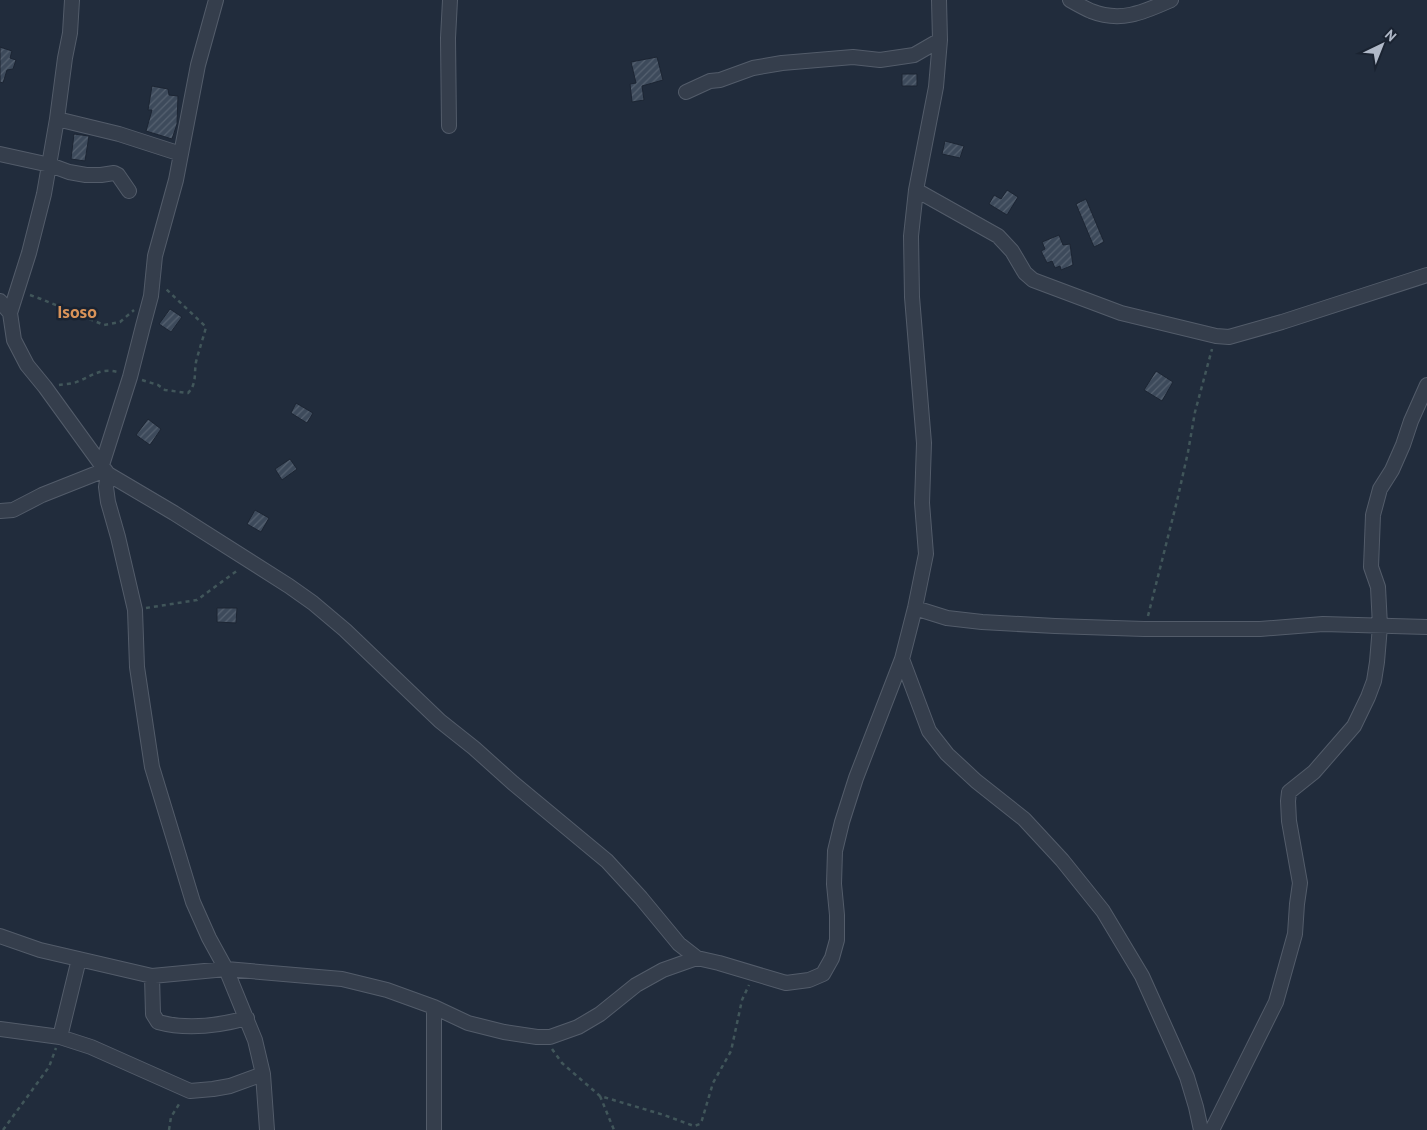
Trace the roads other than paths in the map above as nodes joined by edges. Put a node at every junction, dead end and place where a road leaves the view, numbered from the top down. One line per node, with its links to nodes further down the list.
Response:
1 (72, 0): 9 (street)
2 (216, 0): 12 (street)
3 (450, 0): 10 (street)
4 (939, 0): 7 (street)
5 (1070, 0): 6 (street)
6 (1171, 0)
7 (940, 40): 8 (street); 14 (street)
8 (686, 92)
9 (57, 120): 12 (street); 13 (street)
10 (449, 126)
11 (0, 154): 13 (street)
12 (181, 154): 20 (street)
13 (50, 165): 15 (street); 18 (street)
14 (916, 190): 16 (street); 22 (street)
15 (129, 192)
16 (1427, 275)
17 (0, 301): 18 (street)
18 (10, 313): 20 (street)
19 (1427, 385): 23 (street)
20 (105, 470): 21 (street); 27 (street); 29 (street)
21 (0, 511)
22 (915, 608): 23 (street); 25 (street)
23 (1380, 626): 24 (street); 39 (street)
24 (1427, 627)
25 (902, 659): 27 (street); 38 (street)
26 (0, 936): 28 (street)
27 (697, 958): 31 (street)
28 (79, 959): 30 (street); 34 (street)
29 (226, 969): 30 (street); 31 (street); 32 (street)
30 (152, 976): 32 (street)
31 (434, 1007): 37 (street)
32 (247, 1018): 35 (street)
33 (0, 1029): 34 (street)
34 (60, 1038): 35 (street)
35 (262, 1074): 36 (street)
36 (267, 1130)
37 (434, 1130)
38 (1201, 1130)
39 (1212, 1130)

